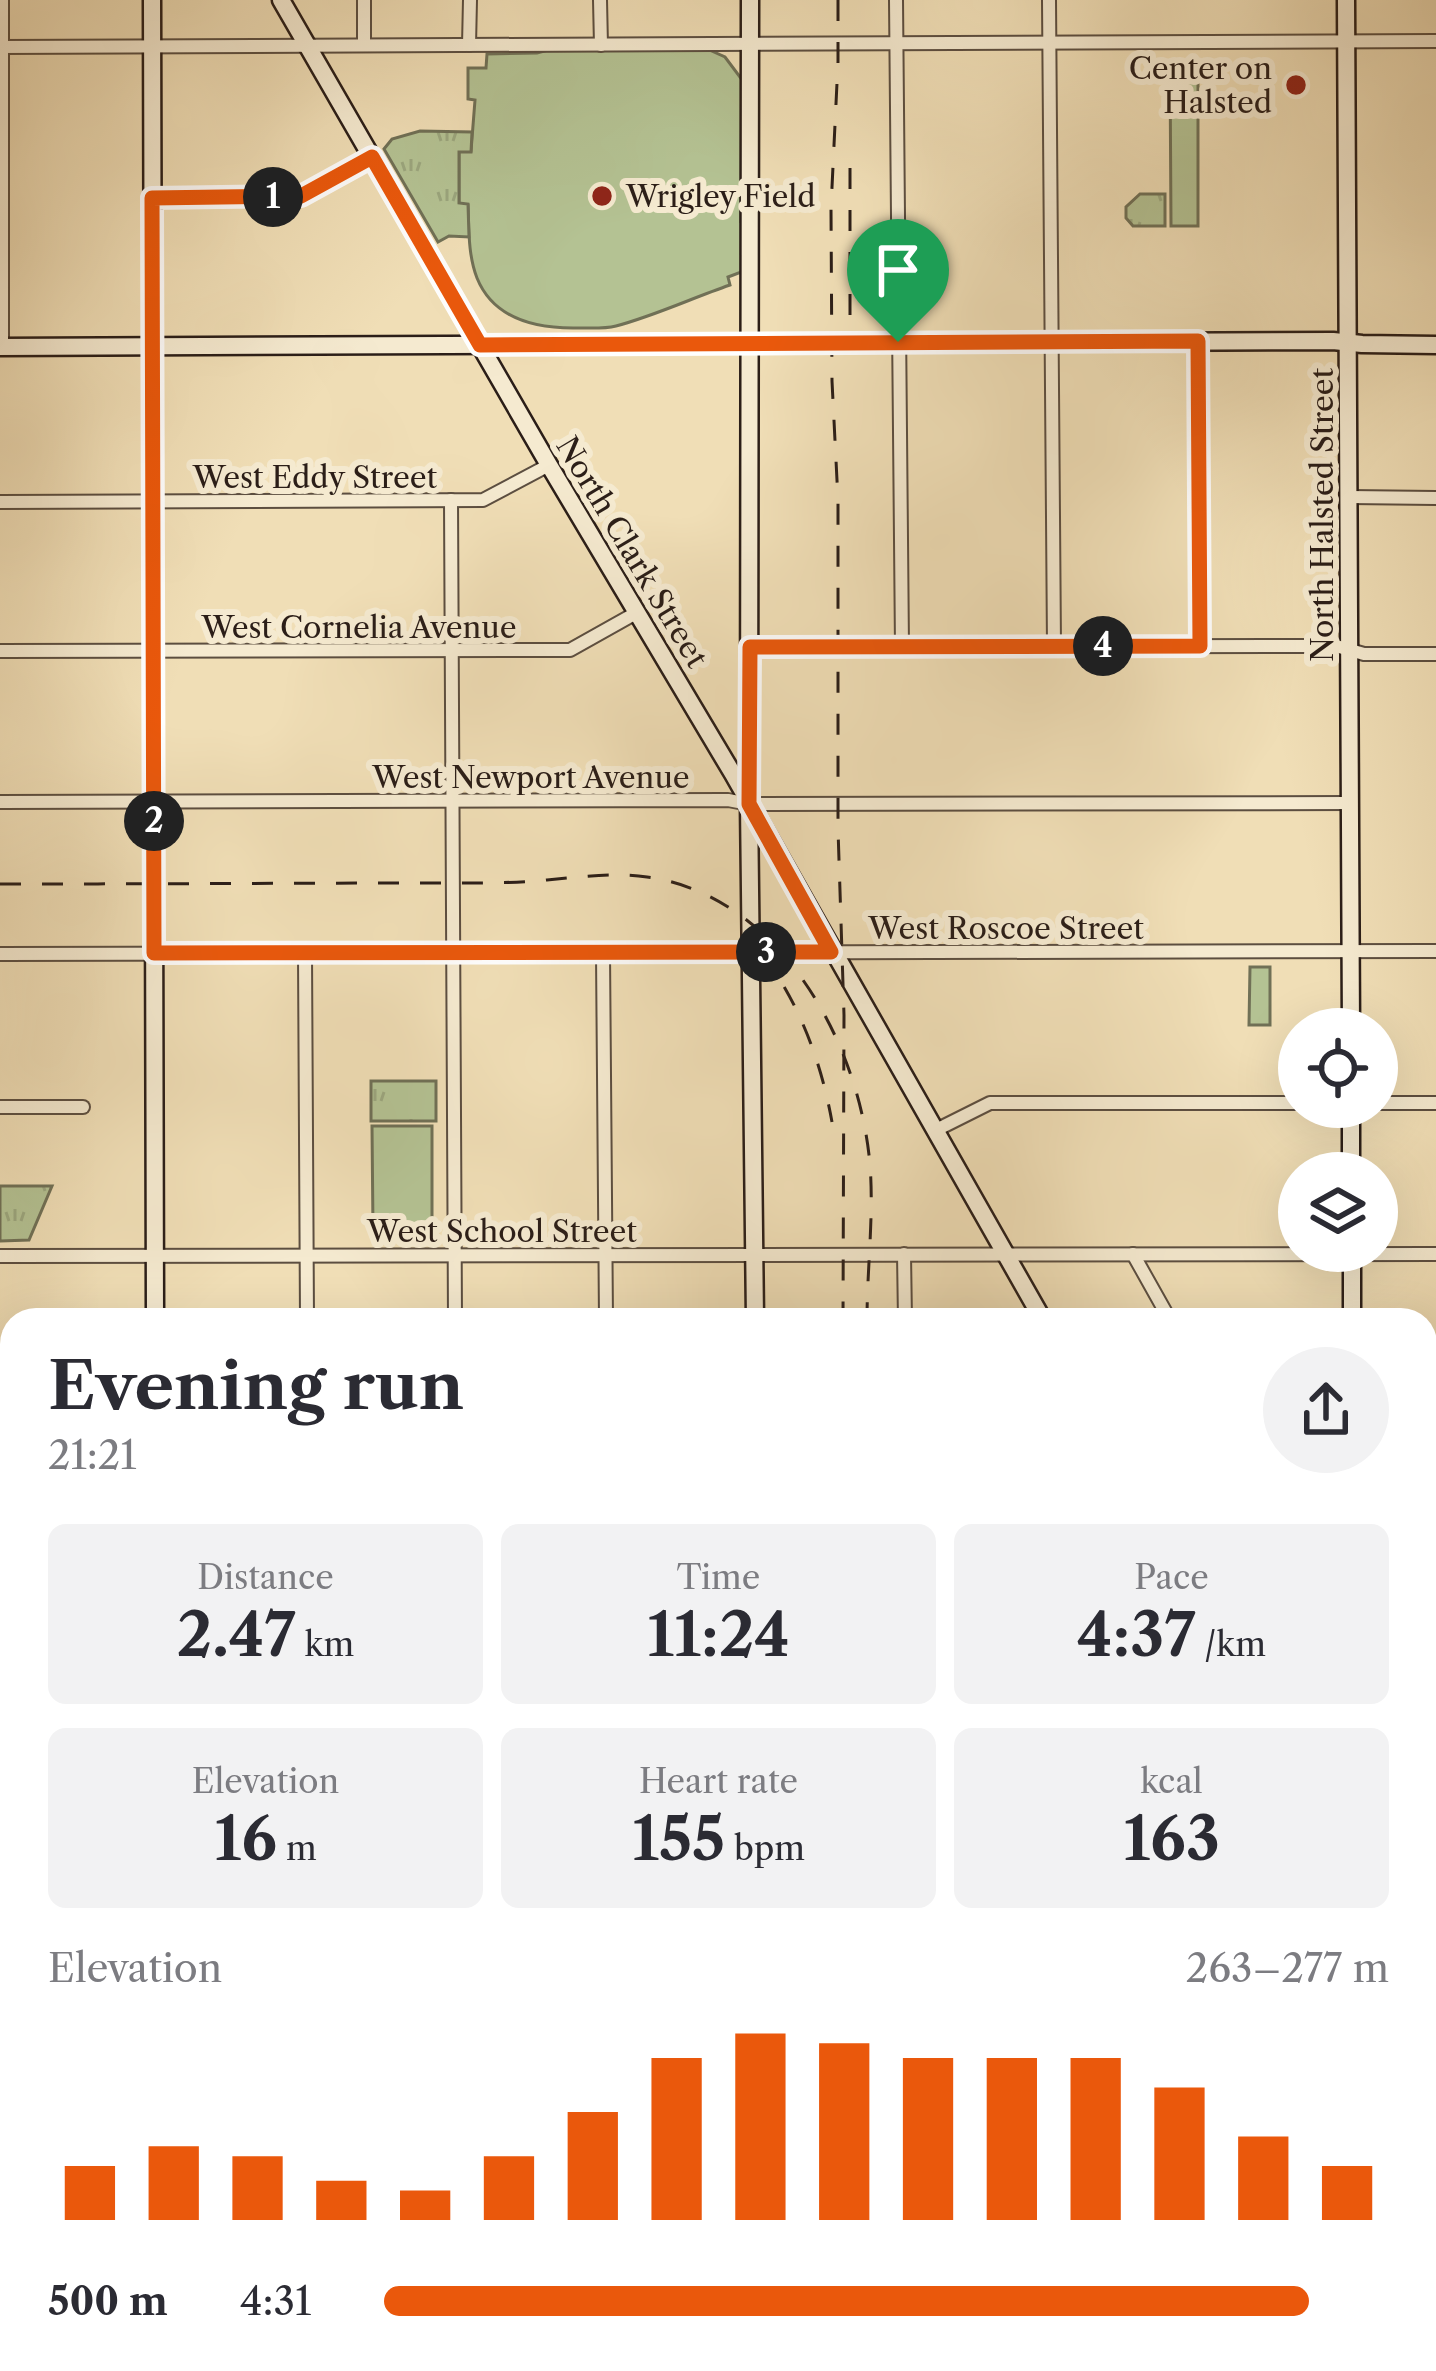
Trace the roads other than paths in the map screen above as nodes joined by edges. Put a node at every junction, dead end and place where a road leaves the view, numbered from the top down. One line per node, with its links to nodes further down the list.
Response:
1 (2, 0): 21 (street)
2 (152, 0): 20 (street)
3 (281, 0): 14 (street, North Clark Street)
4 (364, 0): 15 (street)
5 (470, 0): 16 (street)
6 (600, 0): 17 (street)
7 (750, 0): 18 (street)
8 (896, 0): 19 (street)
9 (1049, 0): 13 (street)
10 (1346, 0): 12 (street, North Halsted Street)
11 (1436, 41): 12 (street)
12 (1346, 42): 13 (street); 27 (street, North Halsted Street)
13 (1049, 44): 19 (street); 26 (street)
14 (307, 45): 15 (street); 20 (street); 22 (street, North Clark Street)
15 (364, 45): 16 (street)
16 (470, 45): 17 (street)
17 (601, 45): 18 (street)
18 (750, 45): 19 (street); 28 (street)
19 (896, 45): 25 (street)
20 (152, 46): 21 (street); 23 (street)
21 (1, 47): 31 (street)
22 (372, 157): 23 (street); 29 (street, North Clark Street)
23 (152, 198): 32 (street)
24 (1198, 341): 26 (street); 27 (street); 41 (street)
25 (898, 342): 26 (street); 28 (street); 43 (street)
26 (1050, 342): 40 (street)
27 (1348, 342): 30 (street); 34 (street, North Halsted Street)
28 (751, 343): 29 (street); 42 (street)
29 (480, 345): 32 (street); 33 (street, North Clark Street)
30 (1436, 345)
31 (1, 347): 32 (street)
32 (153, 347): 38 (street)
33 (549, 465): 36 (street, West Eddy Street); 39 (street, North Clark Street)
34 (1349, 497): 35 (street); 46 (street, North Halsted Street)
35 (1436, 498)
36 (452, 500): 38 (street, West Eddy Street); 44 (street)
37 (0, 502): 38 (street, West Eddy Street)
38 (153, 502): 45 (street)
39 (636, 613): 44 (street, West Cornelia Avenue); 53 (street, North Clark Street)
40 (1054, 646): 41 (street); 43 (street)
41 (1200, 646): 46 (street)
42 (750, 647): 43 (street); 53 (street)
43 (902, 647)
44 (452, 650): 45 (street, West Cornelia Avenue); 49 (street)
45 (153, 651): 47 (street, West Cornelia Avenue); 51 (street)
46 (1349, 651): 48 (street); 52 (street, North Halsted Street)
47 (0, 652)
48 (1436, 654)
49 (453, 801): 51 (street, West Newport Avenue); 53 (street, West Newport Avenue); 61 (street)
50 (0, 802): 51 (street, West Newport Avenue)
51 (154, 802): 59 (street)
52 (1350, 803): 53 (street, West Newport Avenue); 54 (street, North Halsted Street)
53 (749, 804): 57 (street); 58 (street, North Clark Street)
54 (1351, 951): 55 (street, West Roscoe Street); 58 (street, West Roscoe Street); 63 (street, North Halsted Street)
55 (1436, 951)
56 (603, 952): 57 (street, West Roscoe Street); 61 (street, West Roscoe Street); 79 (street)
57 (753, 952): 58 (street, West Roscoe Street); 72 (street)
58 (831, 952): 69 (street, North Clark Street)
59 (154, 953): 60 (street, West Roscoe Street); 62 (street, West Roscoe Street); 81 (street)
60 (305, 953): 61 (street, West Roscoe Street); 77 (street)
61 (454, 953): 78 (street)
62 (0, 954)
63 (1351, 1008)
64 (1278, 1103): 69 (street)
65 (1398, 1103): 66 (street)
66 (1436, 1103)
67 (0, 1107): 68 (street)
68 (83, 1107)
69 (934, 1130): 74 (street, North Clark Street)
70 (1278, 1253): 75 (street, West School Street)
71 (1398, 1253): 76 (street, West School Street)
72 (755, 1254): 73 (street, West School Street); 79 (street, West School Street); 87 (street)
73 (904, 1254): 74 (street, West School Street); 88 (street)
74 (1004, 1254): 75 (street, West School Street); 89 (street, North Clark Street)
75 (1133, 1254): 90 (street)
76 (1436, 1254)
77 (307, 1255): 78 (street, West School Street); 81 (street, West School Street); 84 (street)
78 (455, 1255): 79 (street, West School Street); 85 (street)
79 (605, 1255): 86 (street)
80 (0, 1256): 81 (street, West School Street)
81 (155, 1256): 83 (street)
82 (1352, 1272): 91 (street)
83 (155, 1308)
84 (307, 1308)
85 (455, 1308)
86 (606, 1308)
87 (755, 1308)
88 (905, 1308)
89 (1036, 1308)
90 (1163, 1308)
91 (1352, 1308)

